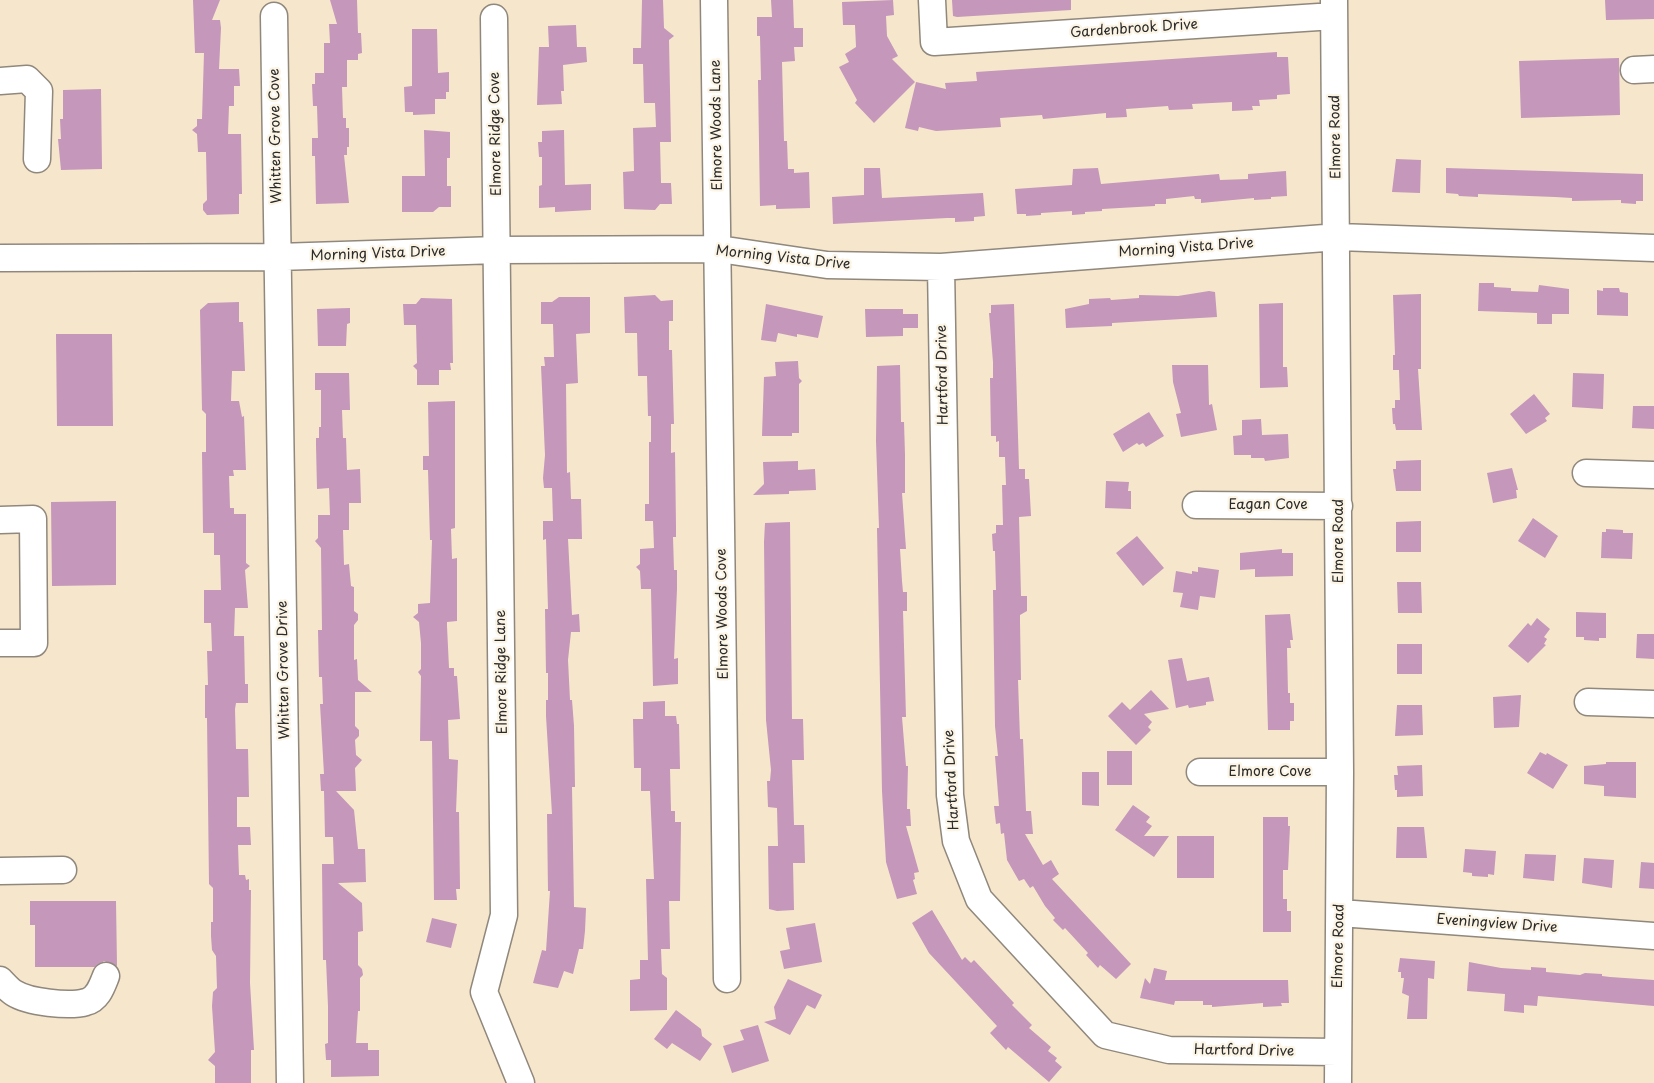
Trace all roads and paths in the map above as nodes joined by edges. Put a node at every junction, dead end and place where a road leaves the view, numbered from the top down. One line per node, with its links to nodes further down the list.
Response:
1 (714, 0): 10 (street, Elmore Woods Lane)
2 (932, 0): 3 (street, Gardenbrook Drive)
3 (1334, 8): 8 (street, Elmore Road)
4 (274, 16): 12 (street, Whitten Grove Cove)
5 (494, 18): 11 (street, Elmore Ridge Cove)
6 (0, 80): 7 (street)
7 (37, 159)
8 (1338, 237): 9 (street, Morning Vista Drive); 14 (street, Morning Vista Drive); 18 (street, Elmore Road)
9 (1654, 248)
10 (719, 249): 11 (street, Morning Vista Drive); 14 (street, Morning Vista Drive); 30 (street, Elmore Woods Cove)
11 (498, 250): 12 (street, Morning Vista Drive); 34 (street, Elmore Ridge Lane)
12 (278, 256): 13 (street, Morning Vista Drive); 33 (street, Whitten Grove Drive)
13 (0, 258)
14 (942, 267): 32 (street, Hartford Drive)
15 (1586, 473): 16 (street)
16 (1654, 475)
17 (1196, 505): 18 (street, Eagan Cove)
18 (1339, 506): 24 (street, Elmore Road)
19 (0, 520): 20 (street)
20 (0, 643)
21 (1588, 702): 22 (street)
22 (1654, 704)
23 (1200, 772): 24 (street, Elmore Cove)
24 (1340, 772): 27 (street, Elmore Road)
25 (63, 870): 26 (street)
26 (0, 871)
27 (1340, 913): 28 (street, Eveningview Drive); 32 (street, Elmore Road)
28 (1654, 936)
29 (106, 976): 31 (street)
30 (727, 979)
31 (0, 980)
32 (1337, 1052): 35 (street, Elmore Road)
33 (290, 1083)
34 (522, 1083)
35 (1338, 1083)

